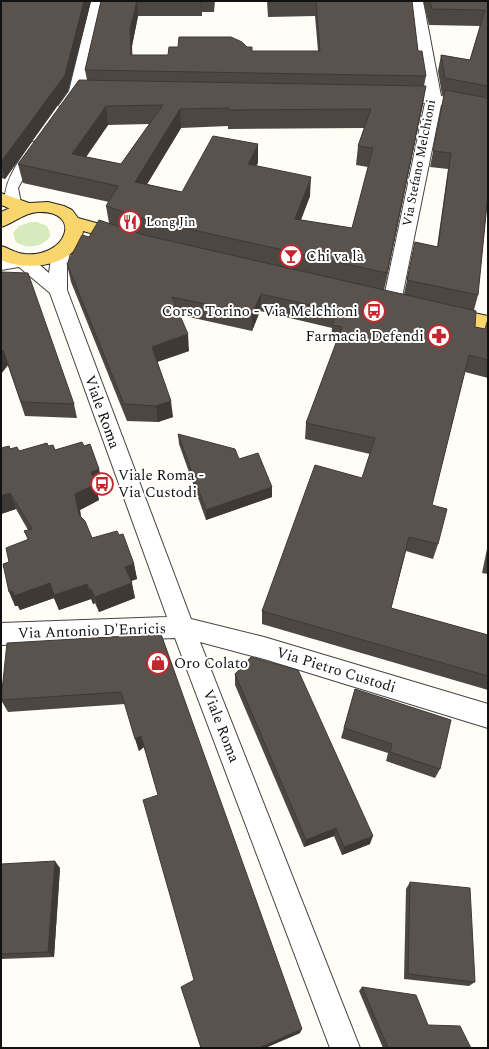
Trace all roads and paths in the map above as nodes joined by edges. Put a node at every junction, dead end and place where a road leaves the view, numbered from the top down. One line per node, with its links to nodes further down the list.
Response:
1 (98, 1): 6 (street)
2 (416, 1): 4 (street, Via Stefano Melchioni)
3 (379, 96): 4 (street)
4 (434, 99): 5 (street); 14 (street, Via Stefano Melchioni)
5 (488, 109)
6 (13, 203): 7 (main road); 8 (main road)
7 (1, 221)
8 (72, 222): 9 (main road); 9 (main road)
9 (63, 250): 11 (main road); 13 (street, Viale Roma)
10 (1, 252): 11 (main road)
11 (22, 260): 12 (street); 13 (street, Viale Roma)
12 (1, 264)
13 (58, 290): 18 (street, Viale Roma)
14 (384, 300): 15 (main road)
15 (410, 306)
16 (430, 310): 17 (main road)
17 (488, 323)
18 (182, 627): 19 (street, Via Antonio D'Enricis); 20 (street, Via Pietro Custodi); 21 (street, Viale Roma)
19 (1, 634)
20 (488, 716)
21 (345, 1048)

